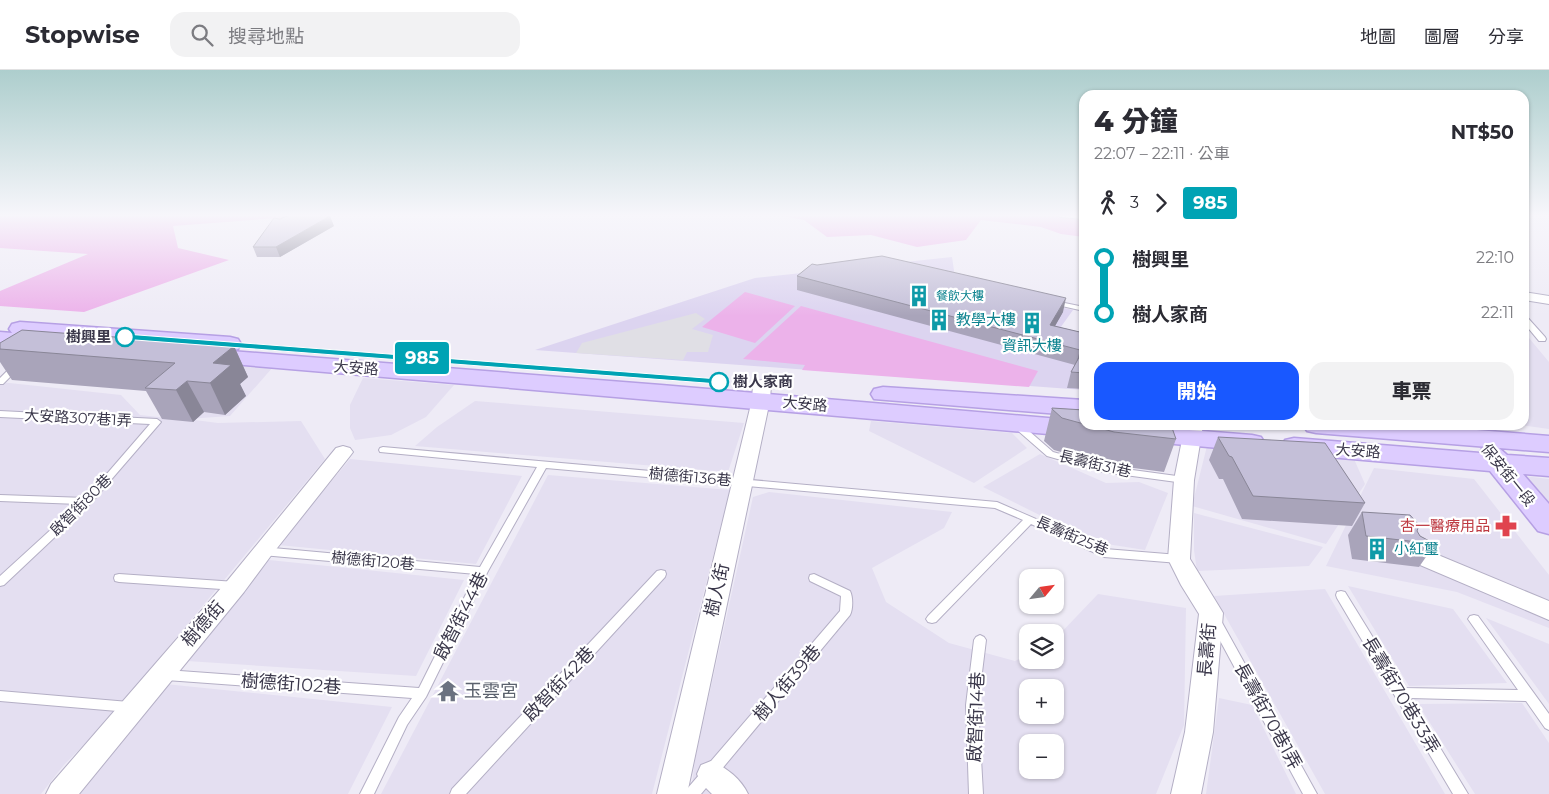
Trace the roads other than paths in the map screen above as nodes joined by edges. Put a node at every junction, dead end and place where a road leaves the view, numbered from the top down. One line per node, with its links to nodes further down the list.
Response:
1 (1529, 297): 3 (street)
2 (1043, 300): 4 (lane)
3 (1549, 300)
4 (1079, 306)
5 (1529, 325): 7 (lane)
6 (0, 327): 11 (street, 大安路)
7 (1542, 339)
8 (0, 340): 11 (street, 大安路)
9 (20, 364): 10 (lane)
10 (0, 382)
11 (761, 393): 12 (street, 大安路); 15 (street, 大安路); 28 (street, 樹人街)
12 (1079, 408)
13 (0, 414): 14 (lane, 大安路307巷1弄)
14 (156, 422): 30 (lane, 啟智街80巷)
15 (1016, 424): 16 (street, 大安路); 27 (lane, 長壽街31巷)
16 (1079, 429)
17 (1086, 430): 20 (street, 大安路)
18 (1447, 430): 19 (street, 大安路)
19 (1473, 431): 21 (street, 大安路); 24 (street, 保安街一段)
20 (1193, 432): 24 (street, 大安路); 27 (street)
21 (1549, 444)
22 (383, 450): 25 (lane, 樹德街136巷)
23 (343, 452): 34 (street, 樹德街)
24 (1498, 462): 26 (street, 大安路); 33 (street, 保安街一段)
25 (543, 464): 28 (lane, 樹德街136巷); 37 (lane, 啟智街44巷)
26 (1549, 467)
27 (1184, 480): 36 (street)
28 (742, 482): 31 (lane, 樹德街136巷); 60 (street, 樹人街)
29 (0, 498): 30 (lane)
30 (88, 502): 41 (lane, 啟智街80巷)
31 (996, 505): 32 (lane, 長壽街25巷)
32 (1030, 519): 36 (lane, 長壽街25巷); 46 (lane)
33 (1549, 524)
34 (262, 551): 37 (lane, 樹德街120巷); 42 (street, 樹德街)
35 (1414, 553): 44 (street)
36 (1179, 559): 45 (street, 長壽街)
37 (484, 571): 50 (lane, 啟智街44巷)
38 (661, 574): 59 (lane, 啟智街42巷)
39 (119, 578): 42 (lane)
40 (814, 578): 56 (lane, 樹人街39巷)
41 (0, 582)
42 (236, 586): 49 (street, 樹德街)
43 (1341, 595): 51 (lane, 長壽街70巷33弄)
44 (1549, 611)
45 (1211, 613): 63 (street, 長壽街); 64 (lane, 長壽街70巷1弄)
46 (932, 619)
47 (1474, 619): 53 (lane)
48 (980, 640): 62 (lane, 啟智街14巷)
49 (160, 675): 50 (lane, 樹德街102巷); 54 (street, 樹德街)
50 (422, 693): 58 (lane, 啟智街44巷)
51 (1400, 693): 53 (lane); 65 (lane, 長壽街70巷33弄)
52 (0, 696): 54 (lane)
53 (1529, 696): 55 (lane)
54 (133, 708): 57 (street, 樹德街)
55 (1549, 724)
56 (702, 784): 61 (street)
57 (61, 794)
58 (367, 794)
59 (457, 794)
60 (672, 794)
61 (733, 794)
62 (976, 794)
63 (1186, 794)
64 (1310, 794)
65 (1461, 794)

